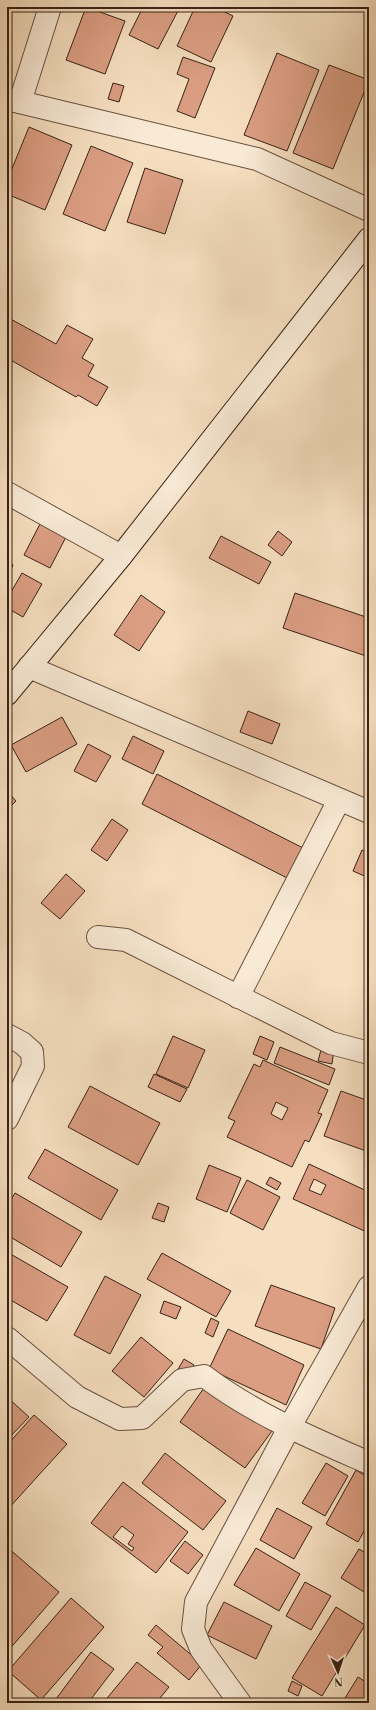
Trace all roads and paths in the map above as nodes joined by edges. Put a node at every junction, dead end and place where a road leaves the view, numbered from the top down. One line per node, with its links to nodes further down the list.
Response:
1 (50, 7): 2 (street)
2 (14, 101): 3 (street)
3 (369, 210)
4 (369, 239): 6 (street)
5 (7, 493): 6 (street)
6 (121, 556): 7 (street)
7 (30, 667): 8 (street); 9 (street)
8 (7, 694)
9 (339, 800): 10 (street); 12 (street)
10 (369, 812)
11 (98, 936): 12 (street)
12 (238, 997): 14 (street)
13 (7, 1035): 15 (street)
14 (369, 1052)
15 (7, 1119)
16 (369, 1287): 18 (street)
17 (7, 1338): 18 (street)
18 (289, 1428): 19 (street); 20 (street)
19 (369, 1463)
20 (240, 1703)

